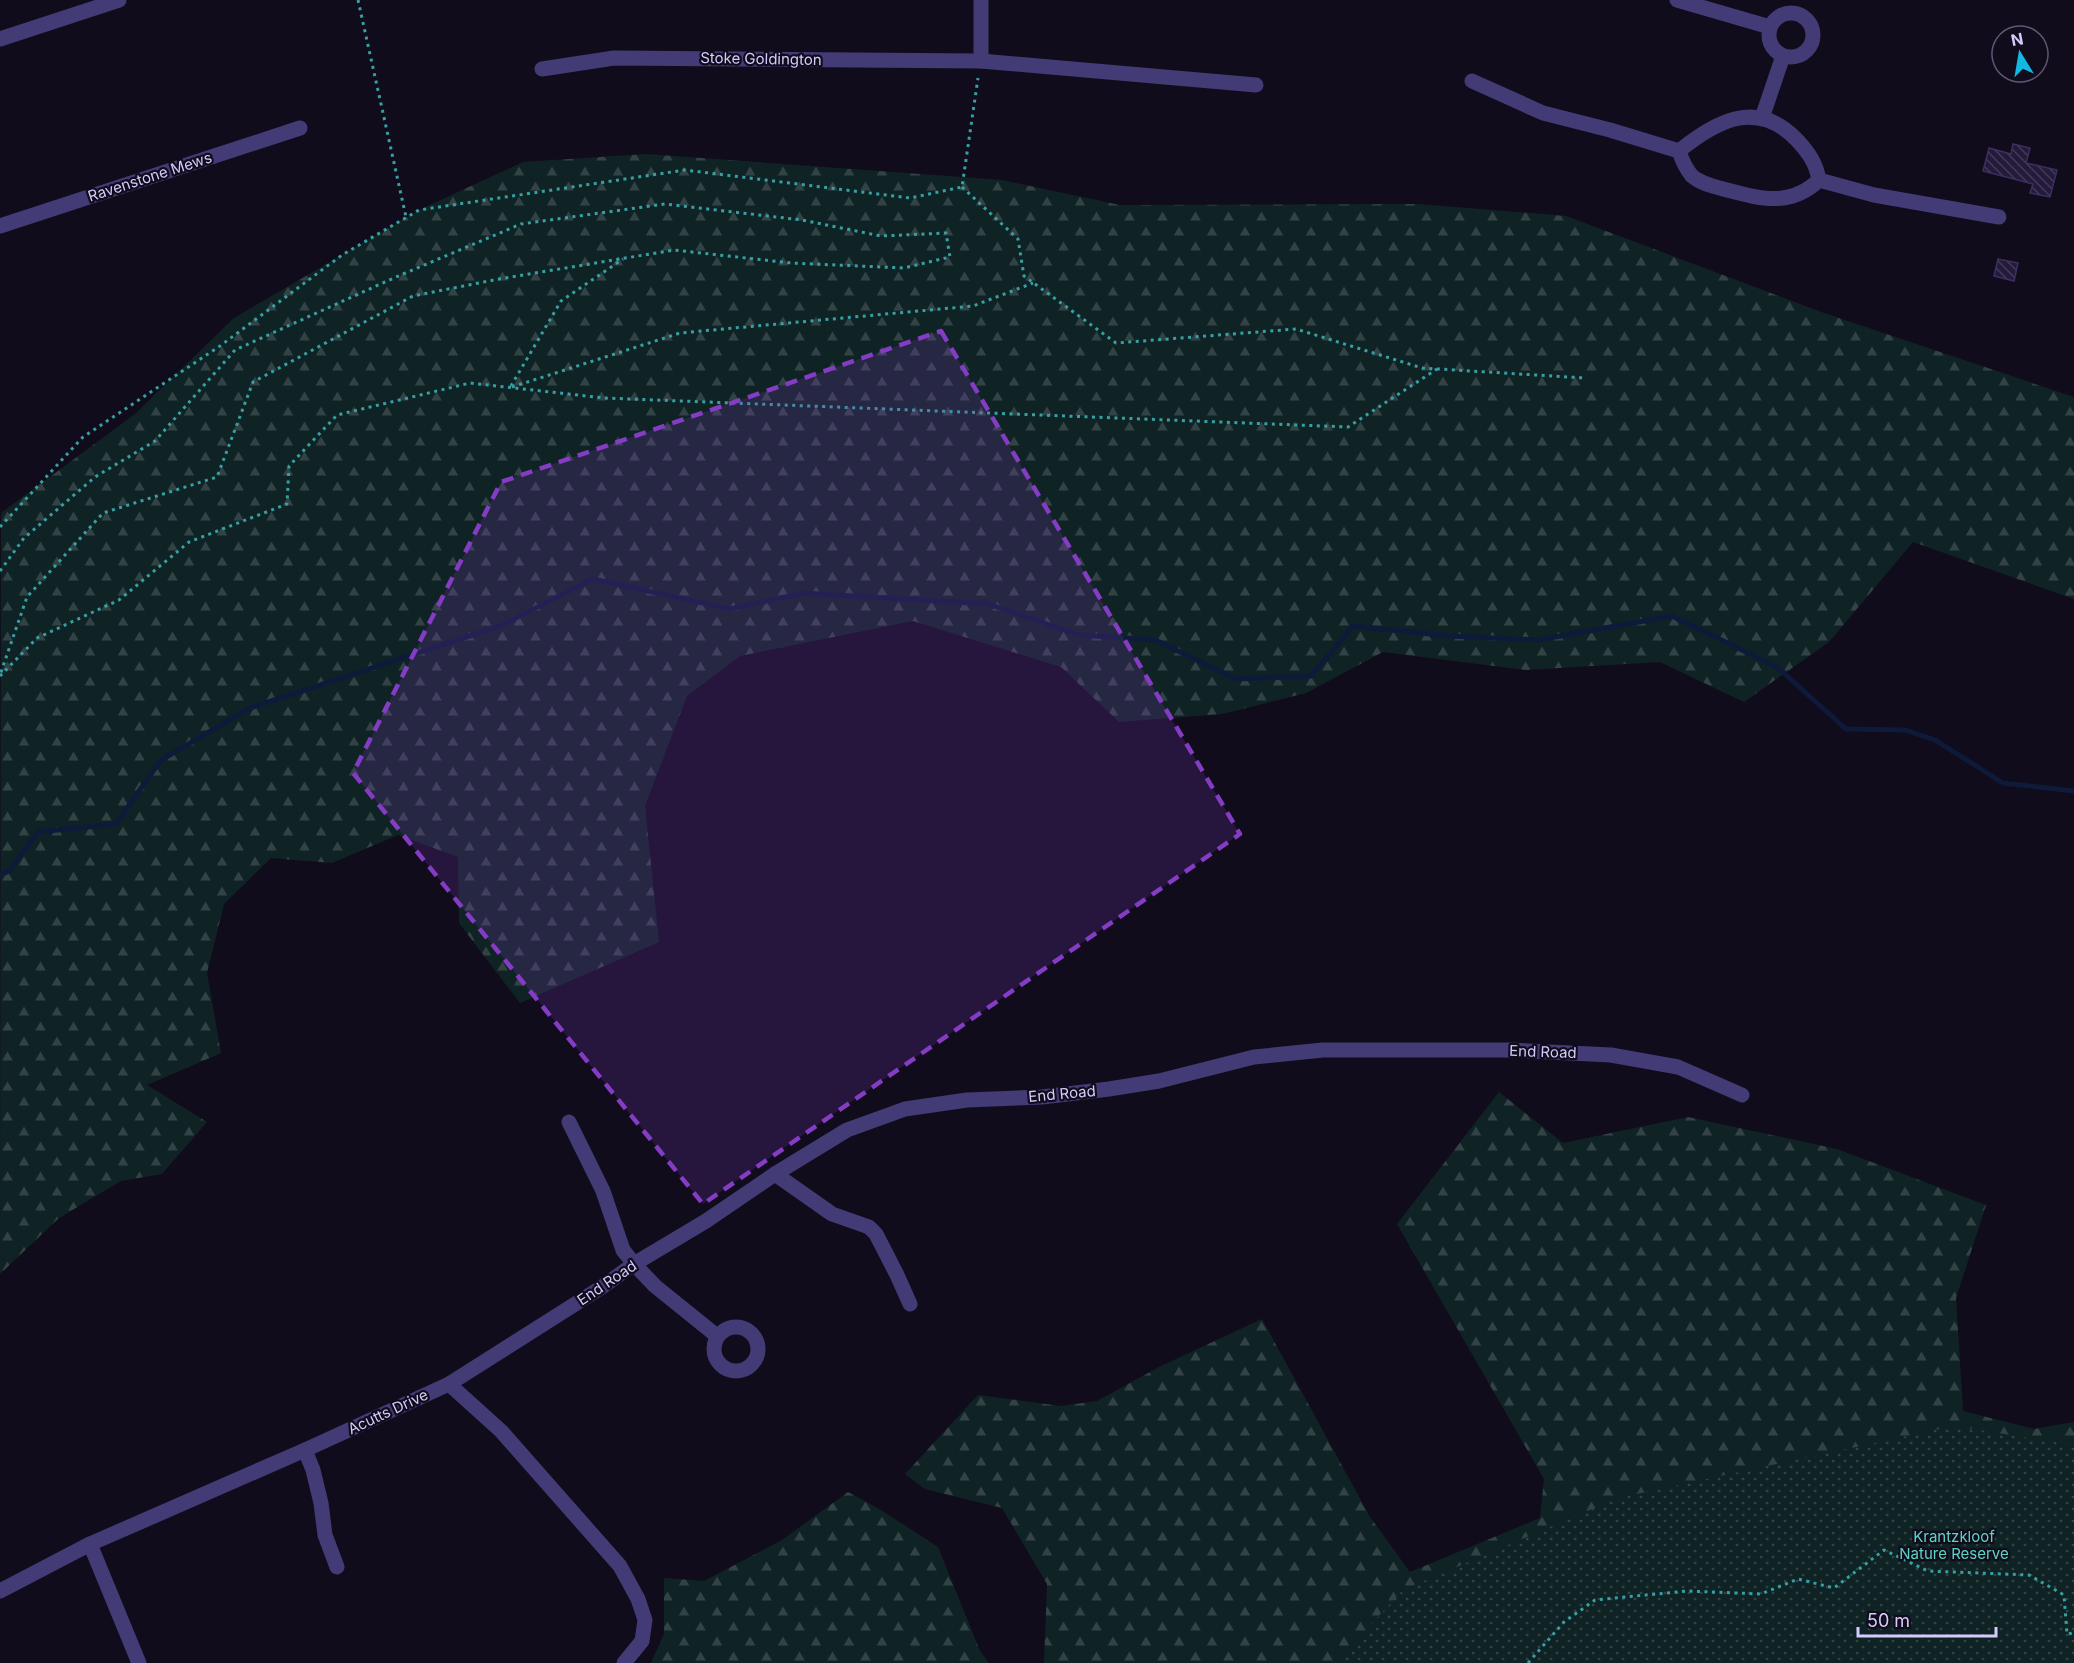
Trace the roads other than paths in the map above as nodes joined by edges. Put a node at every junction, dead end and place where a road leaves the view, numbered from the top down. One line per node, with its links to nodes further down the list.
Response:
1 (119, 0): 6 (street)
2 (981, 0): 8 (street)
3 (1677, 0): 5 (street)
4 (1800, 7): 5 (street); 7 (street)
5 (1770, 27): 7 (street)
6 (0, 39)
7 (1783, 56): 12 (street)
8 (981, 61): 9 (street, Stoke Goldington); 11 (street, Stoke Goldington)
9 (542, 69)
10 (1472, 81): 14 (street)
11 (1256, 85)
12 (1762, 118): 14 (street); 15 (street)
13 (300, 128): 17 (street, Ravenstone Mews)
14 (1679, 151): 15 (street)
15 (1819, 180): 16 (street)
16 (1999, 217)
17 (0, 226)
18 (1742, 1095): 20 (street, End Road)
19 (568, 1122): 21 (street)
20 (775, 1174): 21 (street, End Road); 22 (street)
21 (634, 1264): 23 (street); 24 (street, End Road)
22 (910, 1304)
23 (717, 1336)
24 (449, 1384): 25 (street, Acutts Drive); 30 (street)
25 (305, 1450): 26 (street, Acutts Drive); 27 (street)
26 (90, 1544): 28 (street, Acutts Drive); 29 (street)
27 (337, 1567)
28 (0, 1590)
29 (139, 1663)
30 (624, 1663)

